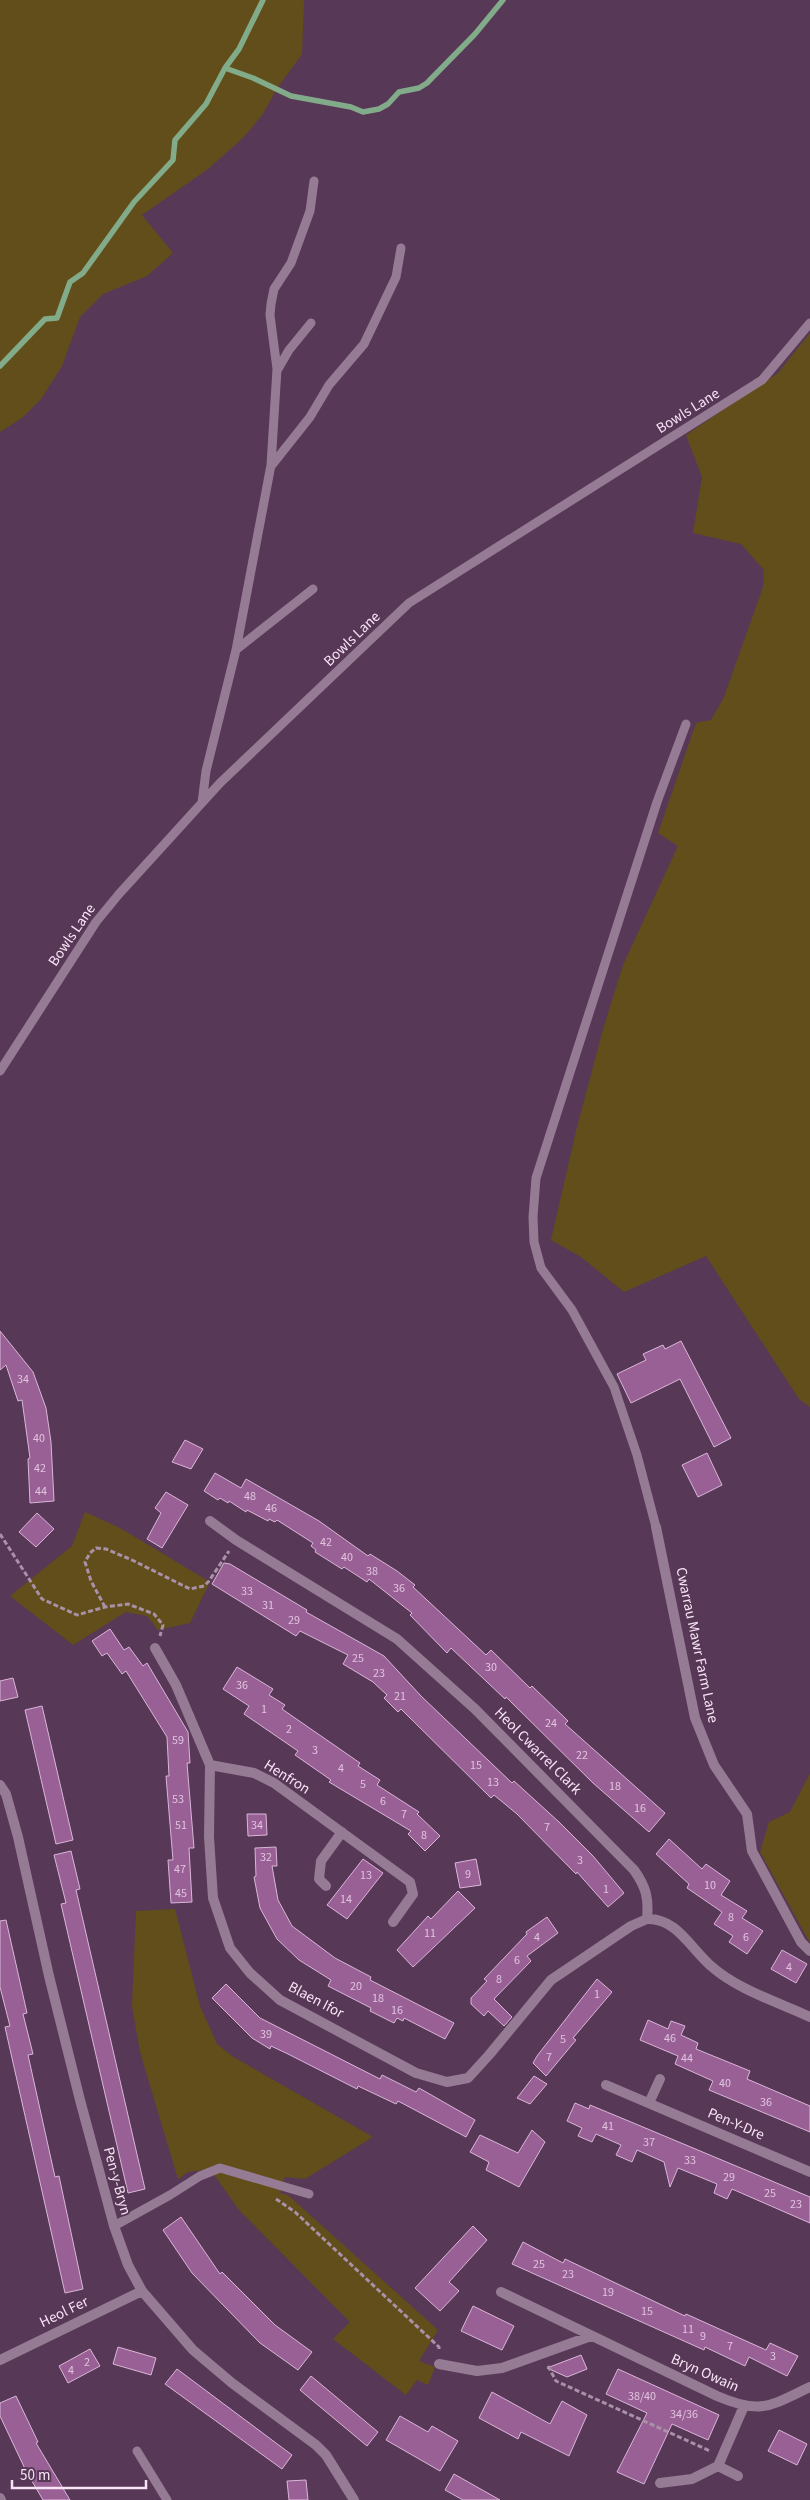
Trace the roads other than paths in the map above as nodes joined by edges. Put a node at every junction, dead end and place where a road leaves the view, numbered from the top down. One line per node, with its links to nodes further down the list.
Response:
1 (314, 181): 5 (lane)
2 (401, 248): 6 (lane)
3 (311, 323): 5 (lane)
4 (810, 323): 10 (lane, Bowls Lane)
5 (278, 370): 6 (lane)
6 (271, 465): 8 (lane)
7 (313, 589): 8 (lane)
8 (236, 650): 10 (lane)
9 (686, 724): 13 (lane)
10 (202, 803): 11 (lane, Bowls Lane)
11 (0, 1071)
12 (210, 1521): 19 (street, Heol Cwarrel Clark)
13 (656, 1527): 21 (street, Cwarrau Mawr Farm Lane)
14 (156, 1648): 15 (street, Blaen Ifor)
15 (210, 1765): 17 (street, Henfron); 19 (street, Blaen Ifor)
16 (0, 1785): 28 (street, Pen-y-Bryn)
17 (342, 1832): 18 (street); 20 (street, Henfron)
18 (326, 1886)
19 (647, 1919): 22 (street)
20 (393, 1922)
21 (810, 1951)
22 (810, 2017)
23 (660, 2079): 25 (street)
24 (606, 2085): 25 (street, Pen-Y-Dre)
25 (649, 2103): 26 (street, Pen-Y-Dre)
26 (810, 2172)
27 (309, 2194): 28 (lane)
28 (114, 2226): 29 (street, Pen-y-Bryn)
29 (142, 2291): 32 (street, Heol Fer); 41 (street, Pen-y-Bryn)
30 (501, 2292): 31 (street, Bryn Owain)
31 (591, 2336): 33 (street); 35 (street, Bryn Owain)
32 (0, 2360)
33 (440, 2364)
34 (810, 2387): 35 (street, Bryn Owain)
35 (744, 2406): 37 (street)
36 (137, 2451): 40 (lane)
37 (720, 2461): 38 (street); 39 (street)
38 (738, 2476)
39 (660, 2483)
40 (167, 2500)
41 (354, 2500)

